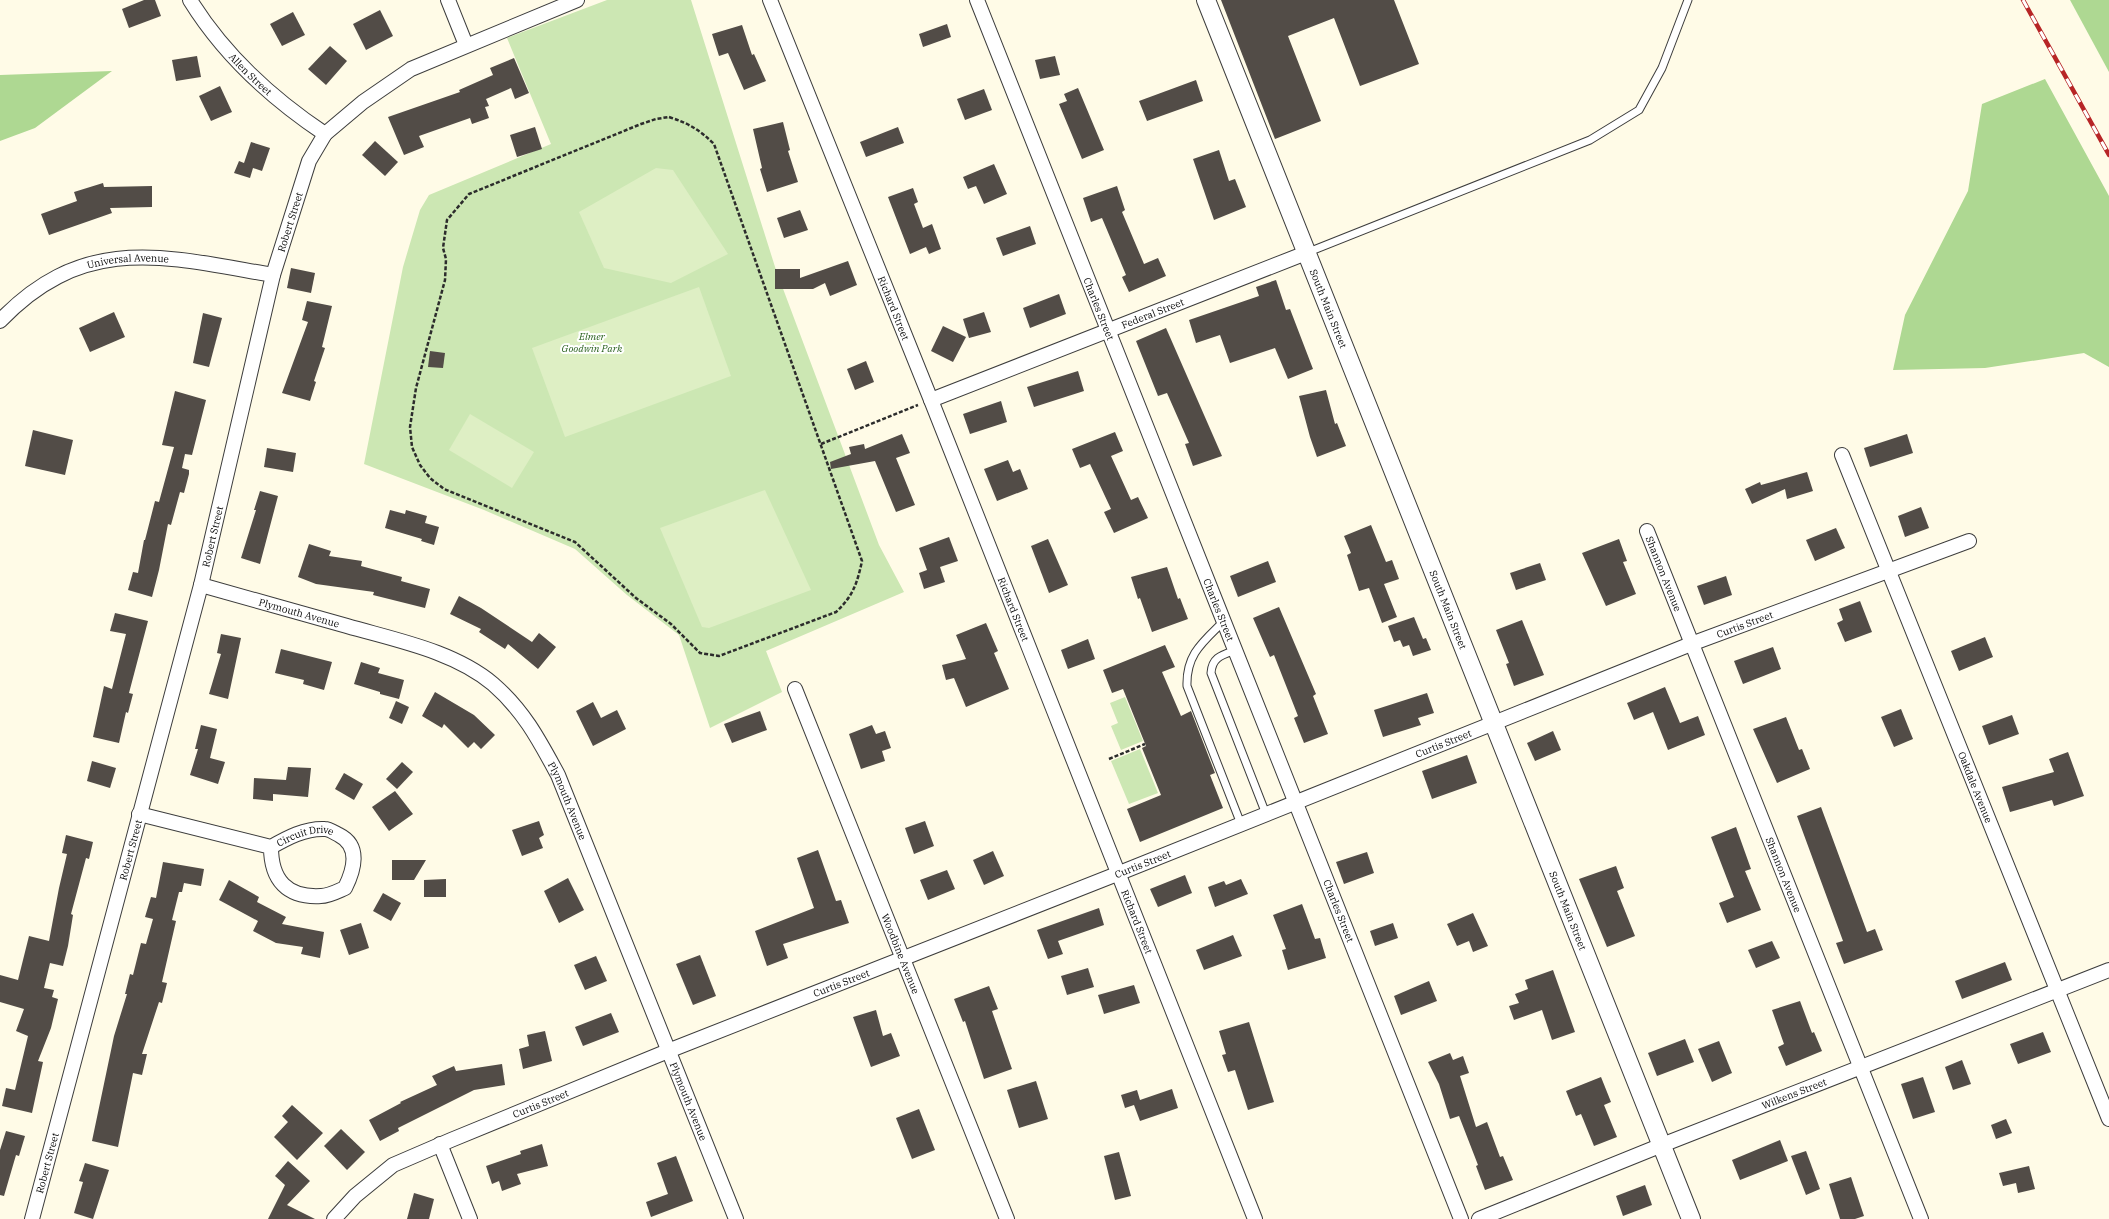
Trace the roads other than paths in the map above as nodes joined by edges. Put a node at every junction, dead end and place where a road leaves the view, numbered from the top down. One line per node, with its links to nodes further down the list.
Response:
1 (190, 0): 9 (street, Allen Street)
2 (448, 0): 8 (street)
3 (577, 0): 8 (street, Robert Street)
4 (770, 0): 14 (street, Richard Street)
5 (977, 0): 13 (street, Charles Street)
6 (1206, 0): 10 (street, South Main Street)
7 (1688, 0): 10 (lane)
8 (466, 45): 9 (street, Robert Street)
9 (325, 134): 11 (street, Robert Street)
10 (1306, 253): 13 (street, Federal Street); 24 (street, South Main Street)
11 (273, 275): 12 (street, Universal Avenue); 19 (street, Robert Street)
12 (0, 321)
13 (1106, 330): 14 (street, Federal Street); 20 (street, Charles Street)
14 (931, 400): 30 (street, Richard Street)
15 (1842, 455): 18 (street, Oakdale Avenue)
16 (1647, 532): 21 (street, Shannon Avenue)
17 (1969, 541): 18 (street, Curtis Street)
18 (1888, 571): 21 (street, Curtis Street); 33 (street, Oakdale Avenue)
19 (201, 585): 26 (street, Robert Street); 34 (street, Plymouth Avenue)
20 (1224, 621): 22 (street, Charles Street); 28 (lane)
21 (1691, 644): 24 (street, Curtis Street); 35 (street, Shannon Avenue)
22 (1236, 650): 25 (street, Charles Street); 27 (lane)
23 (795, 689): 31 (street, Woodbine Avenue)
24 (1493, 723): 25 (street, Curtis Street); 38 (street, South Main Street)
25 (1297, 801): 27 (street, Curtis Street); 45 (street, Charles Street)
26 (139, 814): 29 (street, Circuit Drive); 39 (street, Robert Street)
27 (1266, 814): 28 (street, Curtis Street)
28 (1241, 824): 30 (street, Curtis Street)
29 (271, 847): 29 (street, Circuit Drive)
30 (1118, 874): 31 (street, Curtis Street); 44 (street, Richard Street)
31 (902, 959): 34 (street, Curtis Street); 43 (street, Woodbine Avenue)
32 (2109, 970): 33 (street, Wilkens Street)
33 (2057, 990): 35 (street, Wilkens Street); 36 (street, Oakdale Avenue)
34 (668, 1051): 37 (street, Curtis Street); 42 (street, Plymouth Avenue)
35 (1861, 1069): 38 (street, Wilkens Street); 48 (street, Shannon Avenue)
36 (2109, 1119)
37 (440, 1144): 40 (street, Curtis Street); 41 (street)
38 (1662, 1145): 46 (street, Wilkens Street); 47 (street, South Main Street)
39 (32, 1219)
40 (334, 1219)
41 (470, 1219)
42 (736, 1219)
43 (1007, 1219)
44 (1255, 1219)
45 (1461, 1219)
46 (1480, 1219)
47 (1691, 1219)
48 (1920, 1219)

